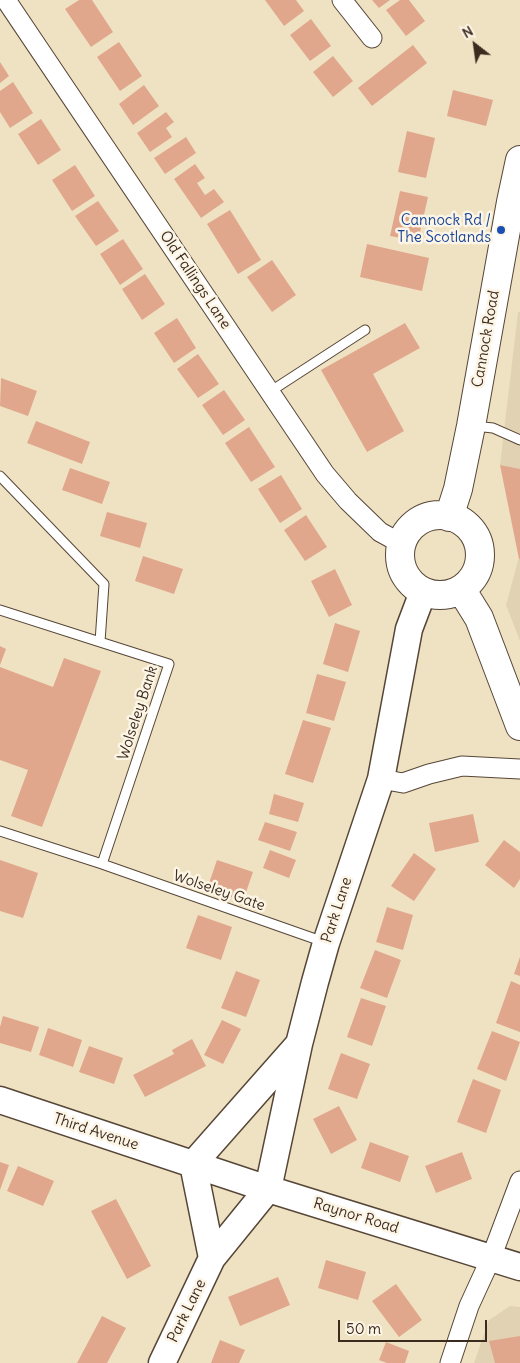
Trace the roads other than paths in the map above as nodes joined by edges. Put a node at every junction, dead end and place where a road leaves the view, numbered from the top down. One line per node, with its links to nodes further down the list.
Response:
1 (6, 0): 6 (street, Old Fallings Lane)
2 (342, 0): 3 (street)
3 (372, 38)
4 (520, 160): 7 (highway, Cannock Road)
5 (364, 330): 6 (lane)
6 (271, 391): 11 (street, Old Fallings Lane)
7 (471, 426): 8 (lane); 10 (highway, Cannock Road)
8 (520, 440)
9 (0, 476): 15 (lane)
10 (449, 517): 11 (highway); 12 (highway)
11 (402, 544): 13 (highway)
12 (461, 589): 13 (highway); 16 (highway)
13 (423, 592): 18 (street, Park Lane)
14 (0, 610): 15 (lane)
15 (100, 642): 20 (lane, Wolseley Bank)
16 (520, 726)
17 (520, 769): 18 (street)
18 (381, 778): 21 (street, Park Lane)
19 (0, 831): 20 (lane, Wolseley Gate)
20 (102, 864): 21 (lane, Wolseley Gate)
21 (326, 943): 22 (street, Park Lane)
22 (299, 1044): 24 (street, Park Lane); 26 (street, Park Lane)
23 (0, 1100): 24 (street, Third Avenue)
24 (193, 1164): 26 (street, Raynor Road); 27 (street)
25 (520, 1181): 28 (street)
26 (268, 1189): 27 (street, Park Lane); 28 (street, Raynor Road)
27 (212, 1258): 30 (street, Park Lane)
28 (491, 1258): 29 (street, Raynor Road); 31 (street)
29 (520, 1267)
30 (162, 1363)
31 (450, 1363)

